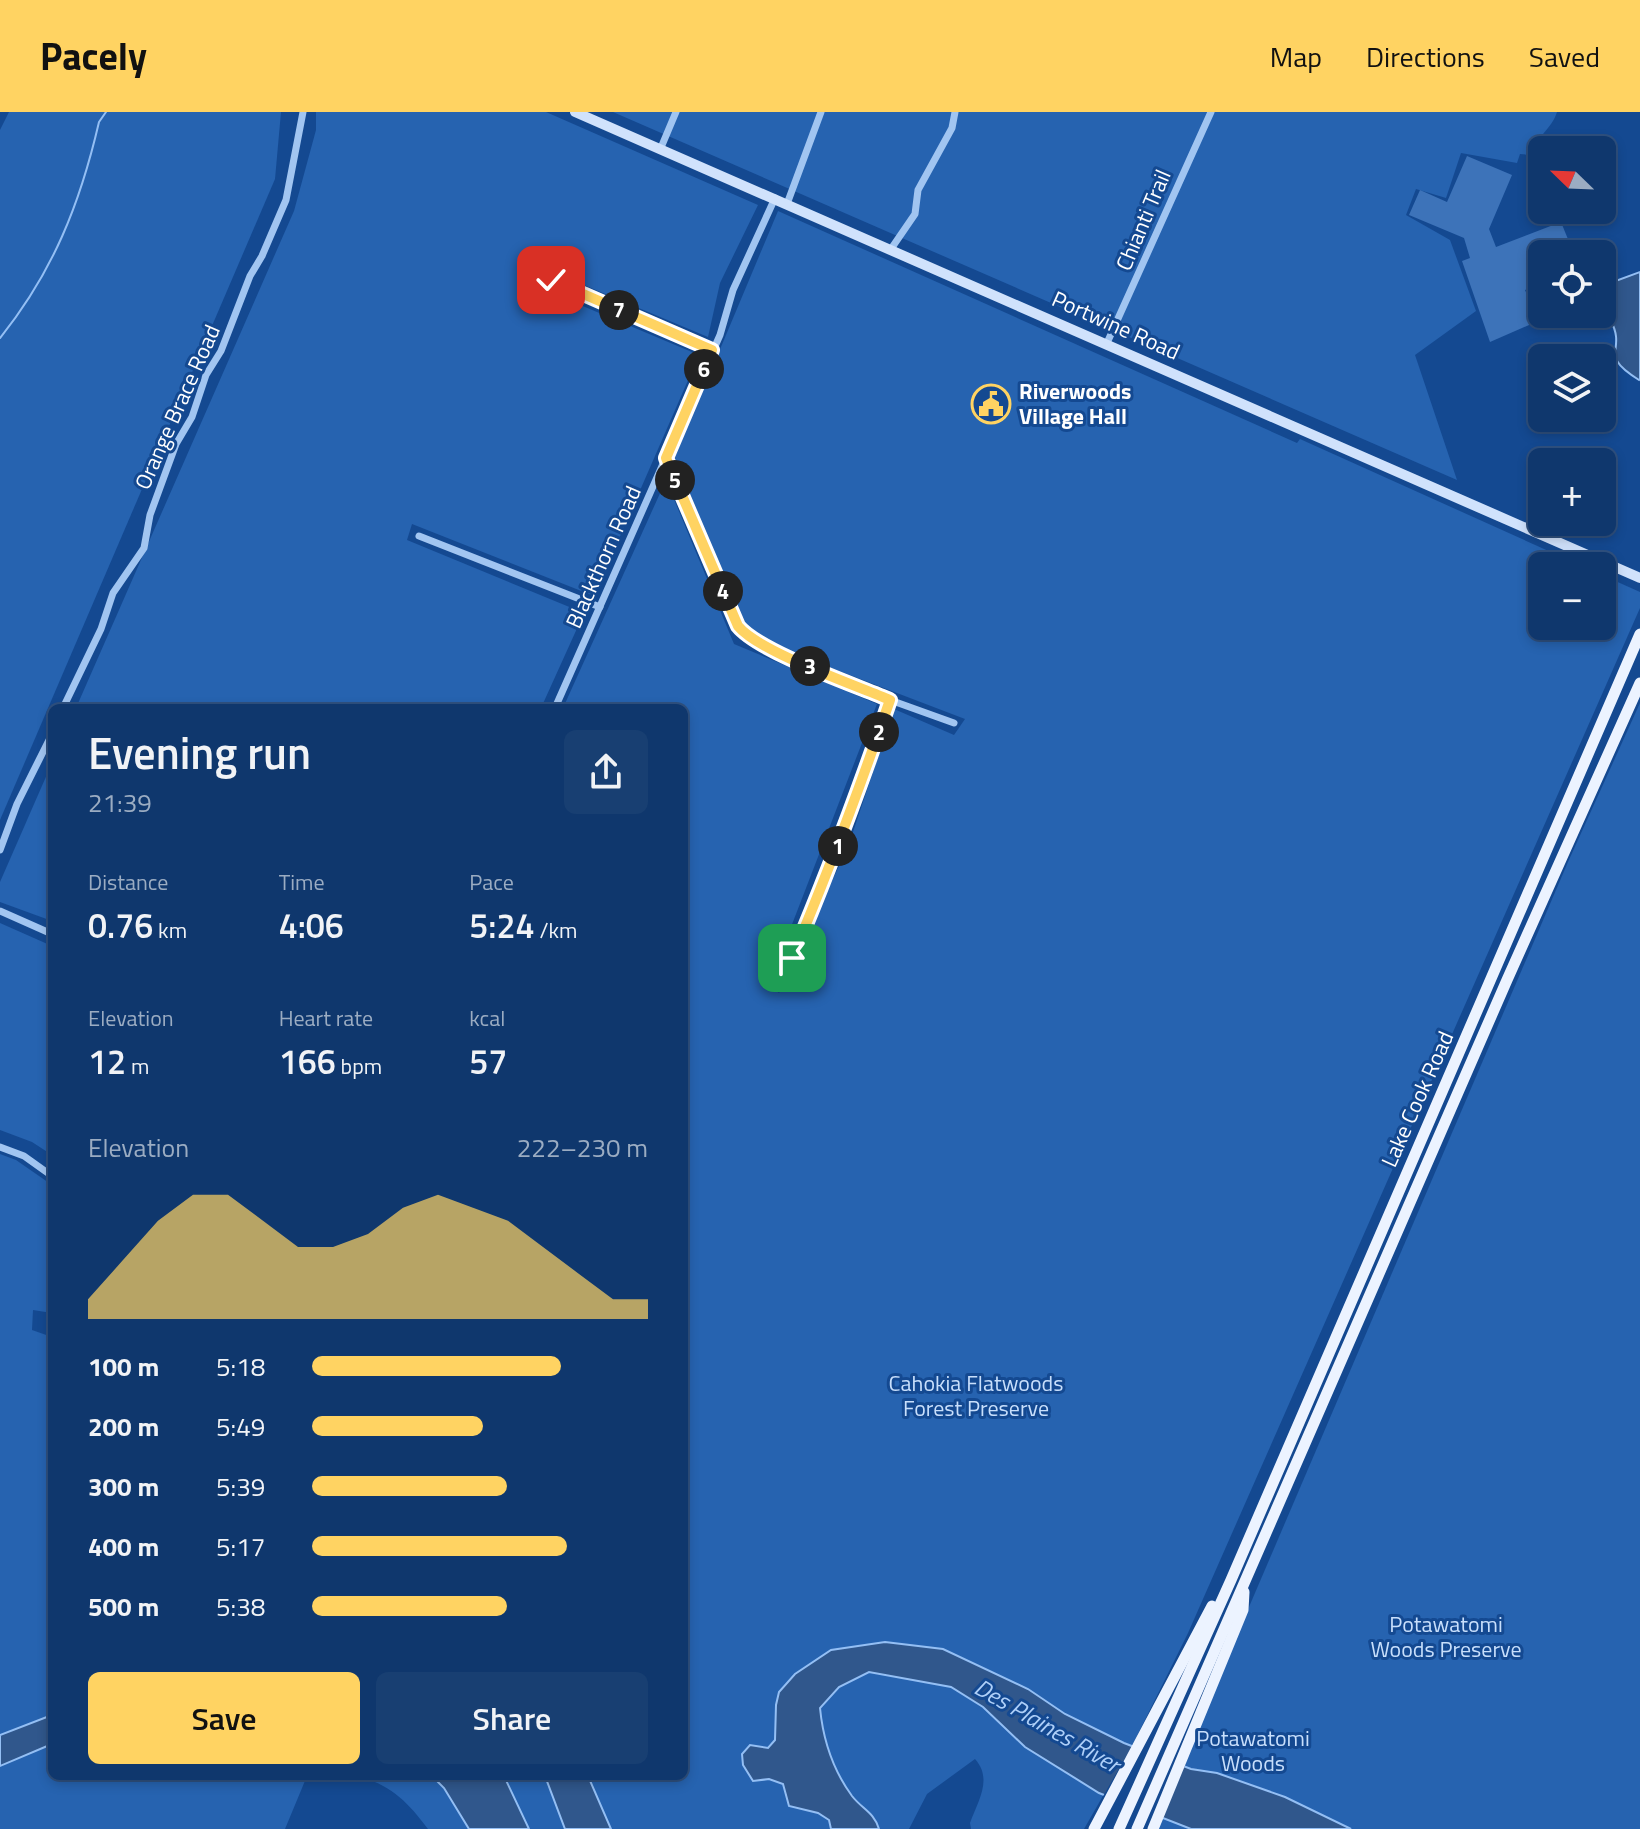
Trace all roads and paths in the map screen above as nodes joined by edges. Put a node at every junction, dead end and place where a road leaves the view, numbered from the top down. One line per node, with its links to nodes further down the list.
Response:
1 (303, 112): 21 (street, Orange Brace Road)
2 (575, 112): 7 (street, Portwine Road)
3 (676, 112): 7 (street)
4 (821, 112): 9 (street)
5 (955, 112): 10 (street)
6 (1211, 112): 12 (street, Chianti Trail)
7 (660, 150): 8 (street, Portwine Road)
8 (775, 198): 9 (street, Portwine Road); 13 (street, Blackthorn Road)
9 (787, 204): 10 (street, Portwine Road)
10 (891, 249): 12 (street, Portwine Road)
11 (551, 280): 13 (street)
12 (1107, 343): 16 (street, Portwine Road)
13 (712, 350): 14 (street, Blackthorn Road)
14 (666, 458): 17 (street, Blackthorn Road); 20 (street)
15 (419, 536): 17 (street)
16 (1640, 578)
17 (600, 607): 22 (street, Blackthorn Road)
18 (1640, 634): 31 (main road, Lake Cook Road)
19 (1640, 683): 32 (main road, Lake Cook Road)
20 (890, 700): 23 (street); 28 (street)
21 (65, 704)
22 (557, 704)
23 (954, 723)
24 (48, 742): 25 (street)
25 (0, 850)
26 (0, 911): 27 (street)
27 (48, 932)
28 (778, 981)
29 (0, 1147): 30 (street)
30 (48, 1173)
31 (1231, 1580): 35 (main road); 36 (main road)
32 (1244, 1585): 33 (main road); 34 (main road)
33 (1138, 1825)
34 (1154, 1828)
35 (1094, 1829)
36 (1119, 1829)

